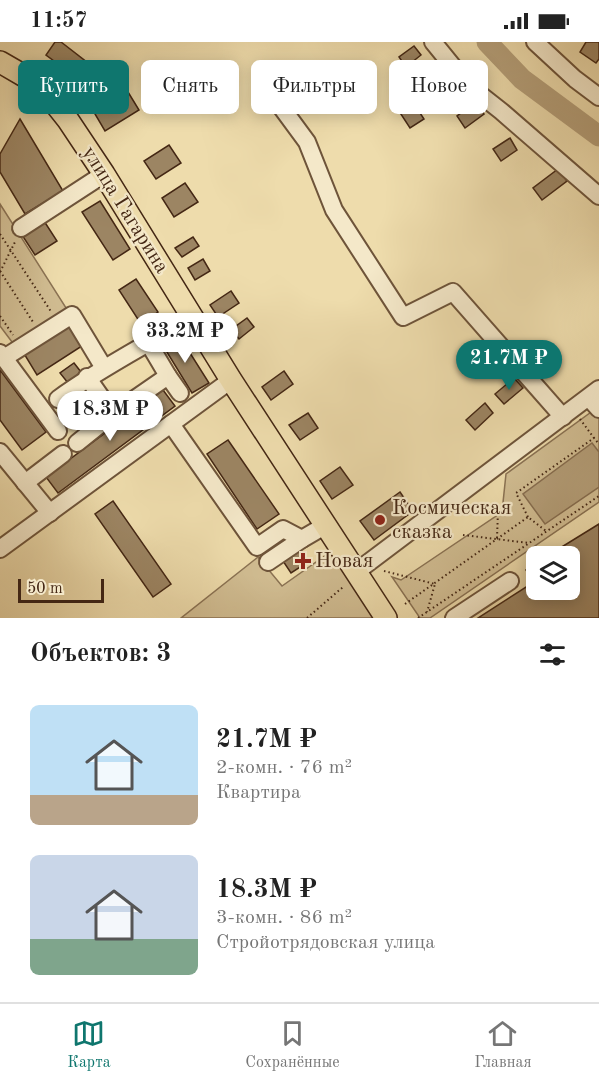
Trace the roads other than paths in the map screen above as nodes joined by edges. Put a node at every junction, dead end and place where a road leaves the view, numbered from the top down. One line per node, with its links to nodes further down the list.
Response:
1 (433, 42): 7 (street)
2 (535, 42): 4 (street)
3 (0, 62): 6 (main road, улица Гагарина)
4 (599, 97)
5 (287, 114): 20 (street)
6 (104, 174): 8 (street); 9 (main road, улица Гагарина)
7 (599, 196)
8 (21, 228)
9 (192, 317): 10 (street); 15 (main road, улица Гагарина)
10 (149, 344): 12 (street); 13 (street)
11 (2, 356): 12 (street); 22 (street)
12 (104, 368): 14 (street)
13 (168, 376): 16 (street); 19 (street)
14 (87, 378): 17 (street); 19 (street)
15 (231, 380): 21 (street); 28 (main road, улица Гагарина)
16 (180, 393)
17 (58, 399)
18 (596, 399): 20 (street)
19 (113, 414): 23 (street)
20 (571, 417): 32 (street)
21 (171, 424): 27 (street); 29 (street)
22 (58, 431)
23 (77, 443)
24 (0, 452): 26 (street)
25 (63, 454): 26 (street)
26 (25, 483): 27 (street)
27 (50, 513): 30 (street)
28 (326, 525): 29 (street); 32 (main road, улица Гагарина)
29 (302, 539): 31 (street)
30 (0, 549)
31 (268, 562)
32 (350, 580): 34 (main road, улица Гагарина)
33 (510, 581): 35 (street)
34 (386, 618)
35 (454, 618)

